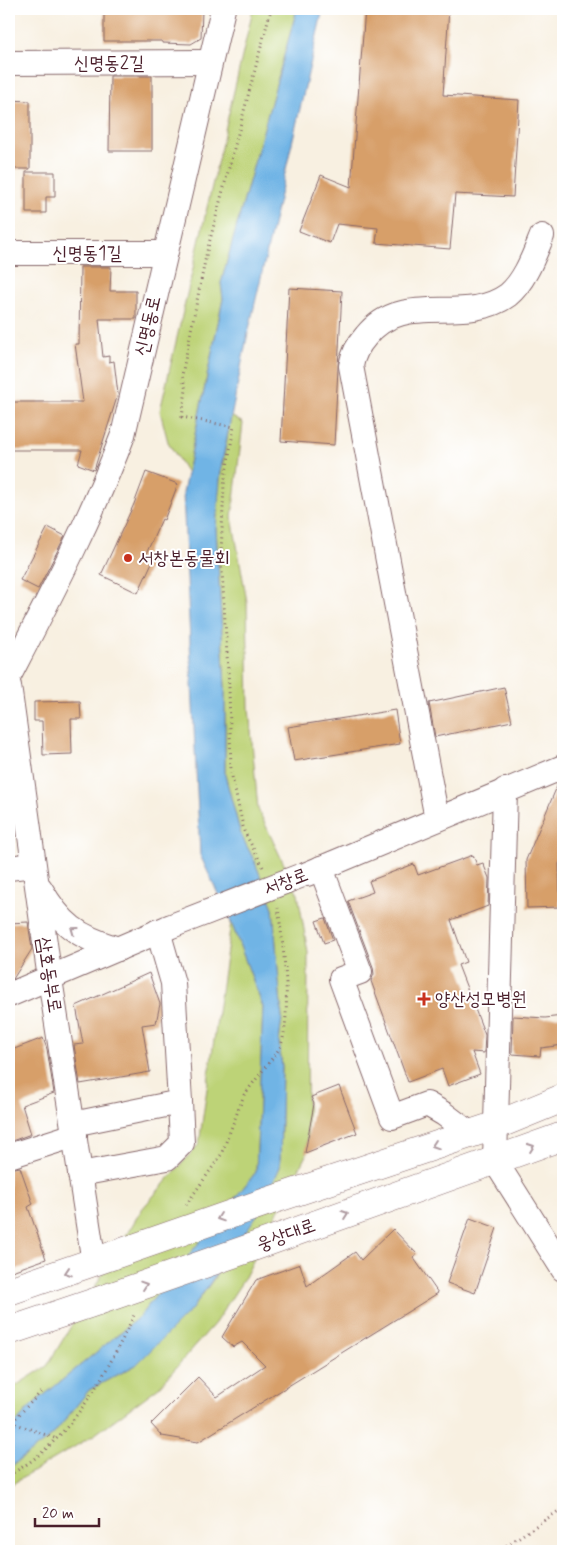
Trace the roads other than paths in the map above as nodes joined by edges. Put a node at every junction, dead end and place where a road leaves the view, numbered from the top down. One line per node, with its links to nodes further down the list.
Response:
1 (223, 9): 2 (street, 신명동로)
2 (210, 62): 3 (street, 신명동2길); 6 (street, 신명동로)
3 (9, 63)
4 (542, 236): 13 (street)
5 (9, 253): 6 (street, 신명동1길)
6 (165, 253): 7 (street, 신명동로)
7 (33, 630): 8 (street); 9 (street, 신명동로)
8 (9, 635)
9 (9, 676)
10 (9, 686): 15 (street, 삼호동부로)
11 (563, 768): 12 (street, 서창로)
12 (505, 790): 13 (street, 서창로); 23 (street)
13 (437, 819): 16 (street, 서창로)
14 (9, 868): 15 (street)
15 (34, 871): 18 (street, one-way to 15); 19 (street, 삼호동부로)
16 (310, 872): 17 (street, 서창로, bridge); 25 (street)
17 (163, 929): 18 (street, 서창로); 22 (street)
18 (118, 949): 19 (street, 서창로)
19 (50, 979): 20 (street, 서창로); 24 (street, 삼호동부로)
20 (9, 994)
21 (563, 1098): 23 (main road, 웅상대로)
22 (180, 1102): 24 (street); 29 (street)
23 (497, 1125): 25 (main road, 웅상대로); 28 (street)
24 (74, 1129): 27 (street); 29 (street, 삼호동부로)
25 (469, 1134): 30 (main road, 웅상대로, one-way to 30, bridge)
26 (563, 1136): 28 (main road, 웅상대로, one-way to 26)
27 (9, 1156)
28 (495, 1160): 31 (street); 33 (main road, 웅상대로, one-way to 28, bridge)
29 (80, 1174): 30 (street, 삼호동부로)
30 (104, 1259): 32 (main road, 웅상대로, one-way to 32)
31 (563, 1269)
32 (9, 1291)
33 (9, 1332)

